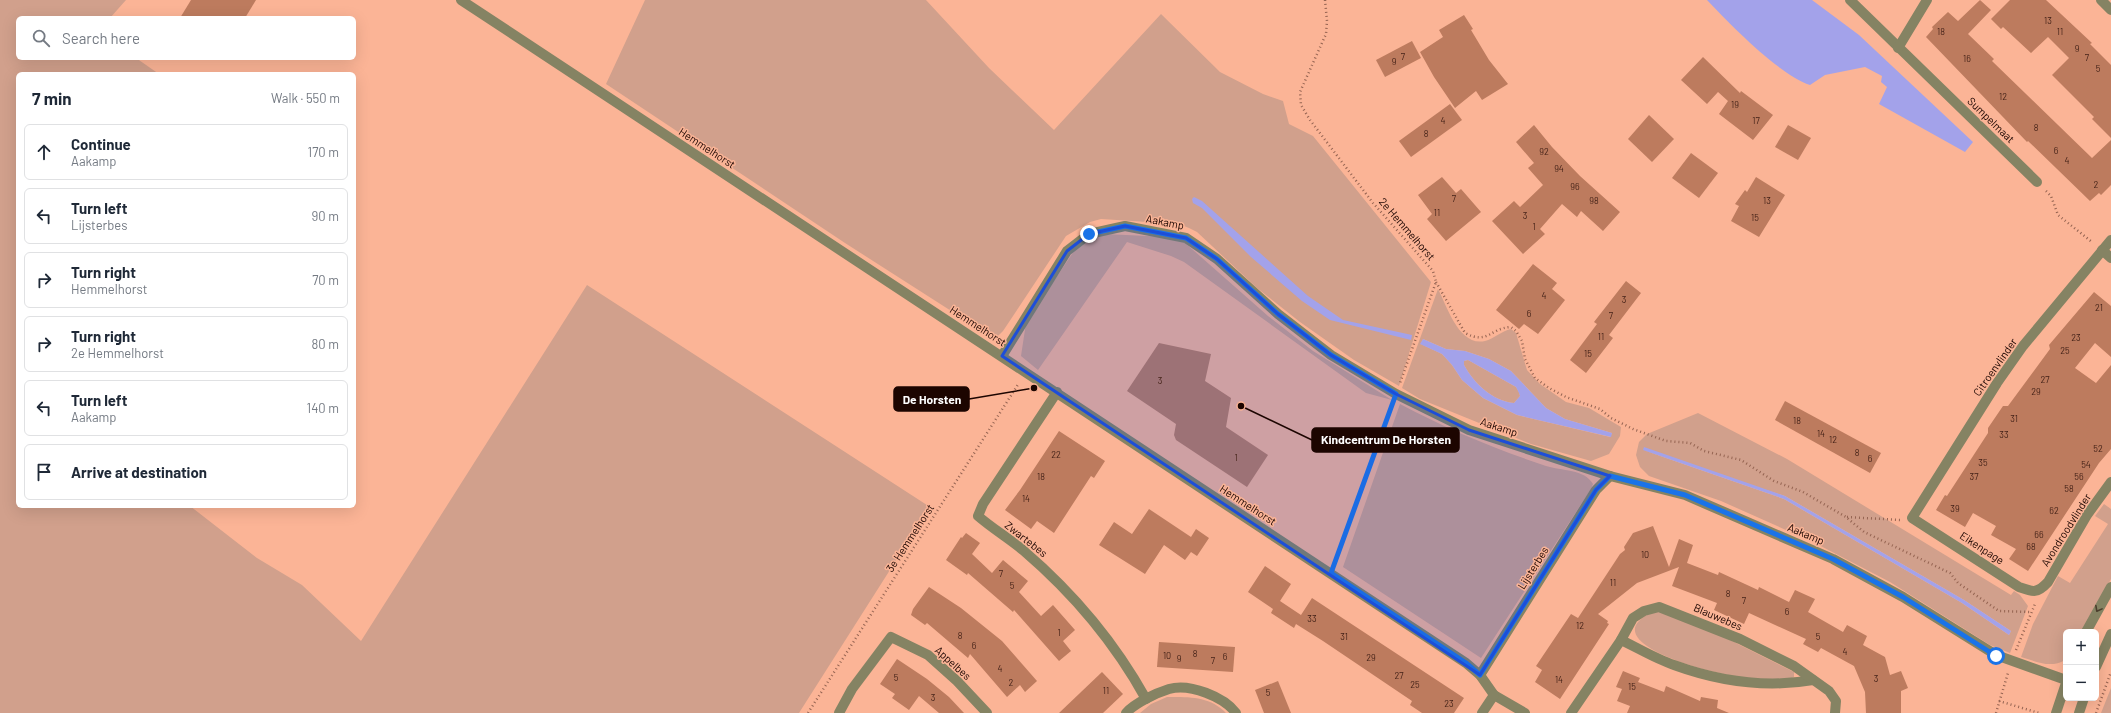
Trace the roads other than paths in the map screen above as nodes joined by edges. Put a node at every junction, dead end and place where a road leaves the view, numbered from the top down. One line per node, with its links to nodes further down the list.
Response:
1 (460, 0): 11 (street, Hemmelhorst)
2 (1850, 0): 6 (street, Sumpelmaat)
3 (1927, 0): 6 (street)
4 (2101, 0): 5 (street)
5 (2111, 10)
6 (1898, 48): 7 (street, Sumpelmaat)
7 (2037, 182)
8 (2111, 240): 9 (street, Citroenvlinder)
9 (2102, 250): 10 (street); 15 (street, Citroenvlinder)
10 (2111, 258)
11 (1002, 356): 12 (street, Hemmelhorst); 13 (street, Aakamp)
12 (1056, 392): 22 (street, Hemmelhorst); 27 (street, Zwartebes)
13 (1610, 476): 22 (street, Lijsterbes); 24 (street, Aakamp)
14 (2111, 482): 17 (street, Avondroodvlinder)
15 (1912, 518): 17 (street, Eikenpage)
16 (2111, 587): 18 (street, one-way to 18)
17 (2041, 590)
18 (2088, 629)
19 (2111, 634): 21 (street)
20 (1621, 640): 23 (street); 23 (street, Blauwebes); 35 (street, Blauwebes)
21 (2097, 665)
22 (1480, 675): 26 (street, Hemmelhorst)
23 (1813, 680): 36 (street, Blauwebes)
24 (2063, 680)
25 (2063, 691): 37 (street)
26 (1494, 695): 33 (street); 34 (street)
27 (1146, 699): 31 (street); 32 (street)
28 (2083, 701): 38 (street)
29 (839, 713): 30 (street, Appelbes)
30 (987, 713)
31 (1126, 713)
32 (1236, 713)
33 (1482, 713)
34 (1525, 713)
35 (1571, 713)
36 (1835, 713)
37 (2056, 713)
38 (2079, 713)

